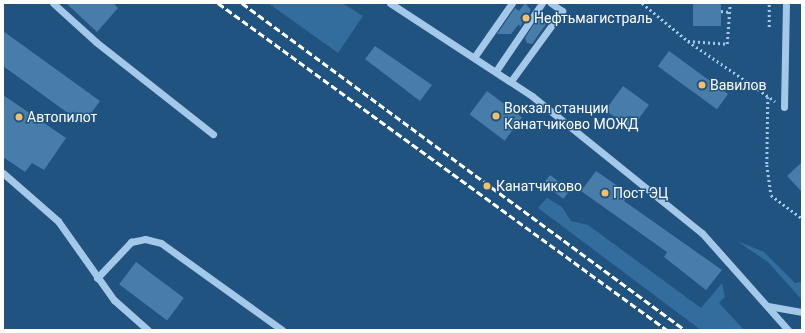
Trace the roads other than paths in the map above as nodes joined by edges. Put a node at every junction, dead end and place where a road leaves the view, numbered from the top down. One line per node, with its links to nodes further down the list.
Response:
1 (52, 3): 11 (street)
2 (390, 3): 7 (street)
3 (512, 3): 7 (street)
4 (542, 3): 8 (street)
5 (551, 3): 9 (street)
6 (786, 3): 10 (street)
7 (475, 56): 8 (street)
8 (496, 70): 9 (street)
9 (511, 81): 14 (street)
10 (784, 107)
11 (213, 134)
12 (3, 173): 13 (street)
13 (97, 278): 16 (street); 17 (street)
14 (768, 306): 15 (street); 18 (street)
15 (802, 312)
16 (148, 330)
17 (282, 330)
18 (788, 330)

